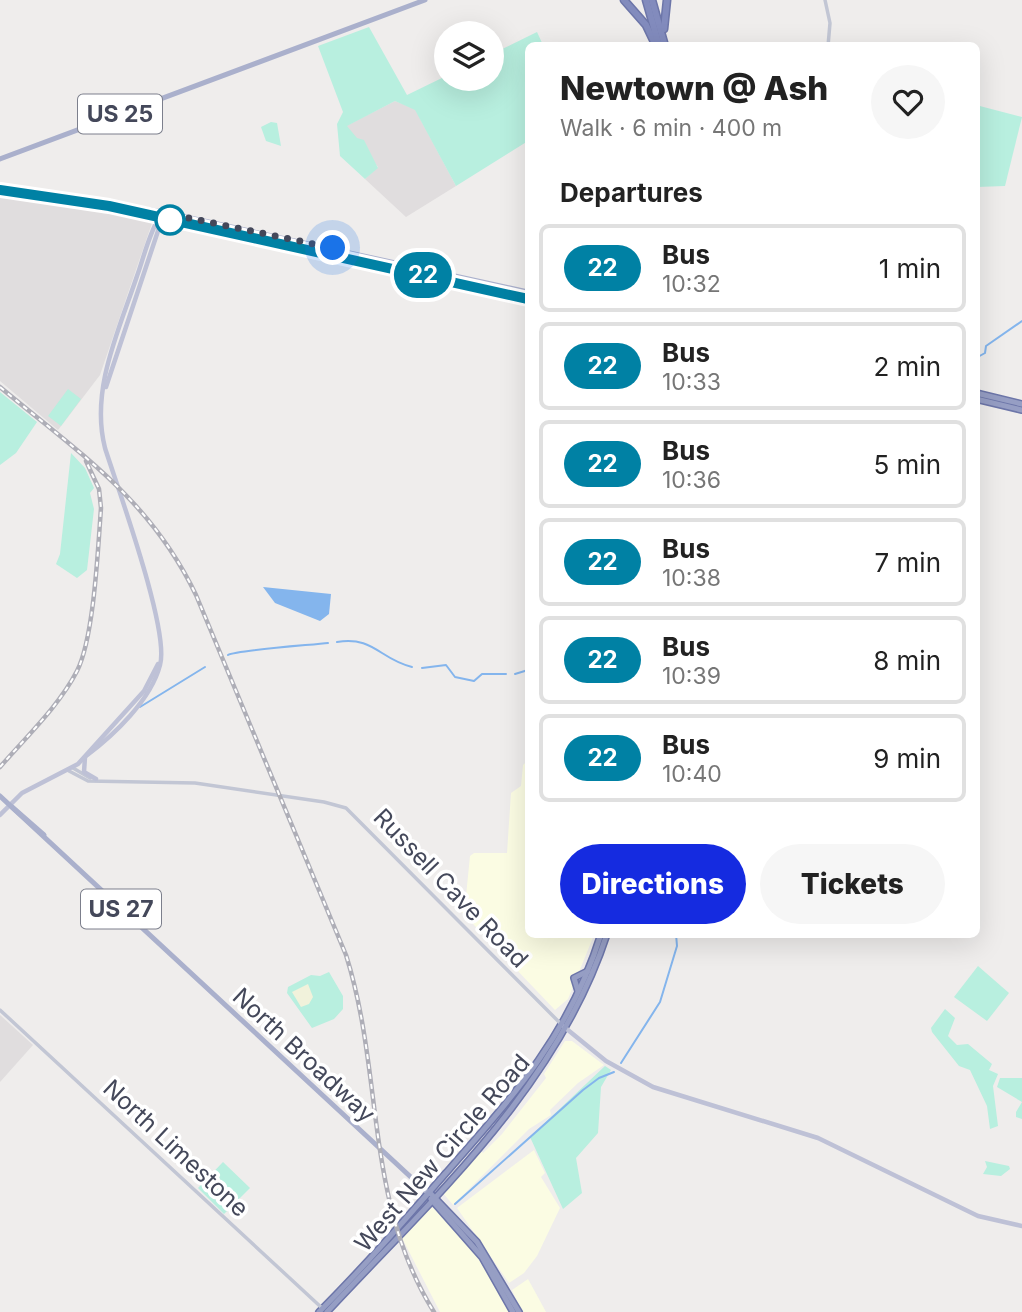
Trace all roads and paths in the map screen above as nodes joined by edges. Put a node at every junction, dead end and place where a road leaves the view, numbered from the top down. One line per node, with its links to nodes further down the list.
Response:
1 (425, 0): 12 (main road, US 25)
2 (624, 0): 7 (highway)
3 (646, 0): 8 (highway)
4 (653, 0): 9 (highway)
5 (667, 0): 10 (highway)
6 (825, 0): 11 (street)
7 (655, 42)
8 (656, 42)
9 (664, 42)
10 (665, 42)
11 (828, 42)
12 (0, 159)
13 (0, 188): 14 (main road)
14 (161, 216): 15 (main road); 22 (main road)
15 (385, 263): 16 (main road); 17 (main road)
16 (525, 291)
17 (525, 298)
18 (980, 394): 20 (highway)
19 (980, 400): 21 (highway)
20 (1022, 404)
21 (1022, 410)
22 (86, 756): 23 (main road); 24 (main road)
23 (71, 770): 24 (street, Russell Cave Road); 26 (main road)
24 (93, 779): 33 (street, Russell Cave Road)
25 (0, 796): 26 (main road, North Broadway / US 27)
26 (10, 805): 27 (main road); 34 (main road, North Broadway / US 27)
27 (0, 815)
28 (600, 938): 30 (highway, West New Circle Road)
29 (606, 938): 33 (highway, West New Circle Road)
30 (588, 971): 31 (highway, West New Circle Road); 31 (highway)
31 (579, 993): 33 (highway, West New Circle Road)
32 (0, 1010): 36 (street, North Limestone)
33 (565, 1027): 34 (highway, West New Circle Road); 35 (main road, Russell Cave Road)
34 (431, 1196): 36 (highway, West New Circle Road); 37 (highway, North Broadway / US 27); 38 (highway, North Broadway / US 27)
35 (1022, 1226)
36 (324, 1311)
37 (513, 1312)
38 (519, 1312)

